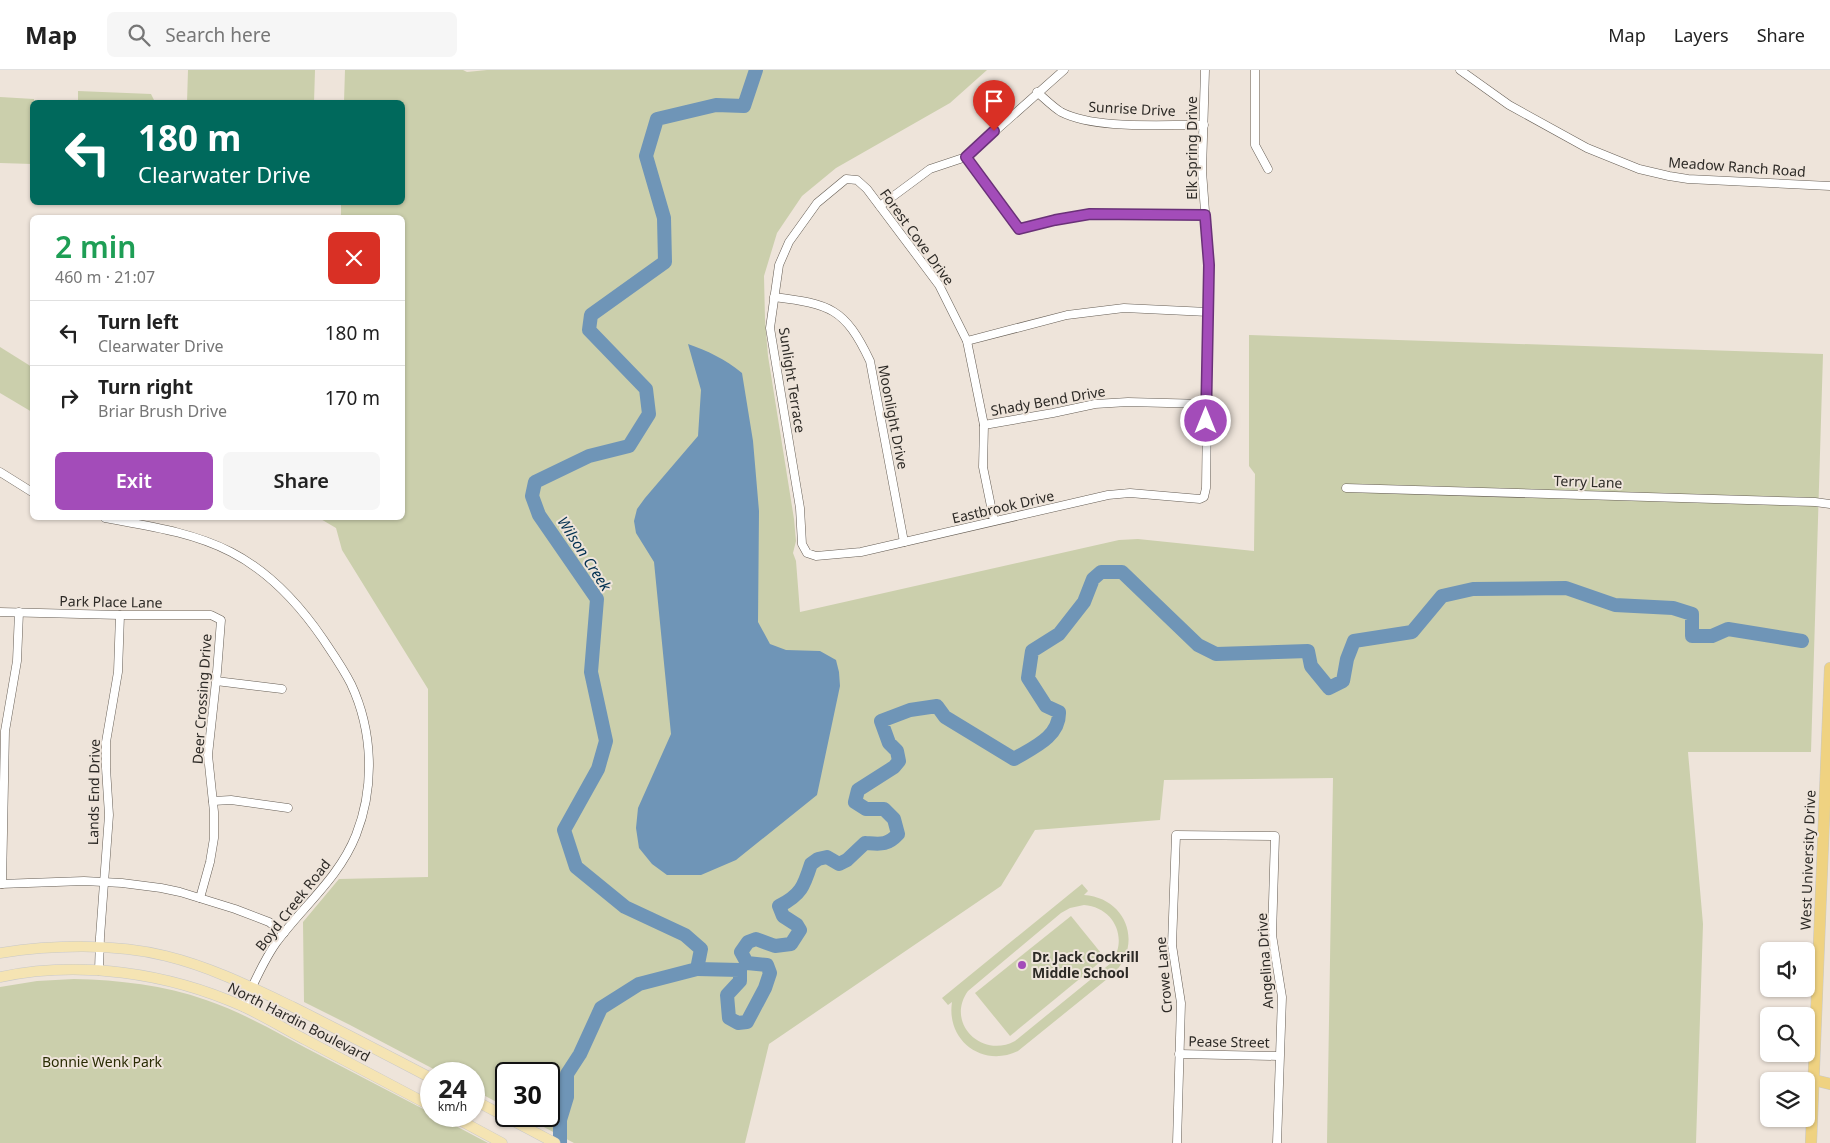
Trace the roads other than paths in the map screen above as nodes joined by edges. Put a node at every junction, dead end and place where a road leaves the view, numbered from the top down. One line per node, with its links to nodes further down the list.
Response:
1 (1064, 70): 5 (street)
2 (1205, 70): 6 (street, Elk Spring Drive)
3 (1460, 70): 10 (street, Meadow Ranch Road)
4 (1255, 74): 8 (street)
5 (1037, 92): 6 (street, Sunrise Drive); 7 (street)
6 (1204, 124): 12 (street, Elk Spring Drive)
7 (966, 157): 11 (street); 12 (street)
8 (1268, 169)
9 (852, 179): 11 (street, Forest Cove Drive); 13 (street, Sunlight Terrace)
10 (1830, 186)
11 (880, 206): 15 (street, Forest Cove Drive)
12 (1205, 215): 14 (street, Elk Spring Drive)
13 (774, 298): 25 (street, Moonlight Drive); 26 (street, Sunlight Terrace)
14 (1208, 312): 15 (street); 16 (street, Elk Spring Drive)
15 (967, 341): 17 (street, Forest Cove Drive)
16 (1206, 404): 17 (street, Shady Bend Drive); 21 (street, Elk Spring Drive)
17 (984, 425): 24 (street, Forest Cove Drive)
18 (0, 472): 20 (street)
19 (1346, 488): 22 (street, Terry Lane)
20 (30, 491)
21 (1204, 496): 24 (street, Eastbrook Drive)
22 (1830, 504)
23 (115, 520): 40 (street, Boyd Creek Road)
24 (994, 521): 25 (street, Eastbrook Drive)
25 (904, 542): 26 (street, Eastbrook Drive)
26 (807, 553)
27 (0, 612): 28 (street, Park Place Lane)
28 (19, 612): 29 (street, Park Place Lane); 38 (street)
29 (120, 615): 30 (street, Park Place Lane); 37 (street, Lands End Drive)
30 (221, 620): 32 (street, Deer Crossing Drive)
31 (1830, 668): 50 (highway, West University Drive)
32 (216, 681): 33 (street); 34 (street, Deer Crossing Drive)
33 (282, 689)
34 (213, 801): 35 (street); 39 (street, Deer Crossing Drive)
35 (288, 808)
36 (1176, 835): 47 (street, Crowe Lane); 48 (street, Angelina Drive)
37 (104, 883): 38 (street); 39 (street); 41 (street, Lands End Drive)
38 (1, 884)
39 (200, 898): 40 (street)
40 (284, 933): 45 (street, Boyd Creek Road)
41 (100, 948): 42 (main road, North Hardin Boulevard); 43 (street, Lands End Drive); 45 (main road, North Hardin Boulevard)
42 (0, 953)
43 (99, 971): 44 (main road, North Hardin Boulevard); 46 (main road, North Hardin Boulevard)
44 (0, 977)
45 (252, 987): 46 (street, Boyd Creek Road); 49 (main road, North Hardin Boulevard)
46 (243, 1006): 53 (main road, North Hardin Boulevard)
47 (1179, 1054): 48 (street, Pease Street); 59 (street, Crowe Lane)
48 (1278, 1056): 60 (street, Angelina Drive)
49 (420, 1072)
50 (1814, 1072)
51 (1815, 1080): 52 (highway)
52 (1830, 1084)
53 (420, 1100)
54 (485, 1106): 58 (main road)
55 (472, 1127): 57 (main road)
56 (1812, 1127): 61 (highway, West University Drive)
57 (502, 1143)
58 (555, 1143)
59 (1177, 1143)
60 (1276, 1143)
61 (1811, 1143)

